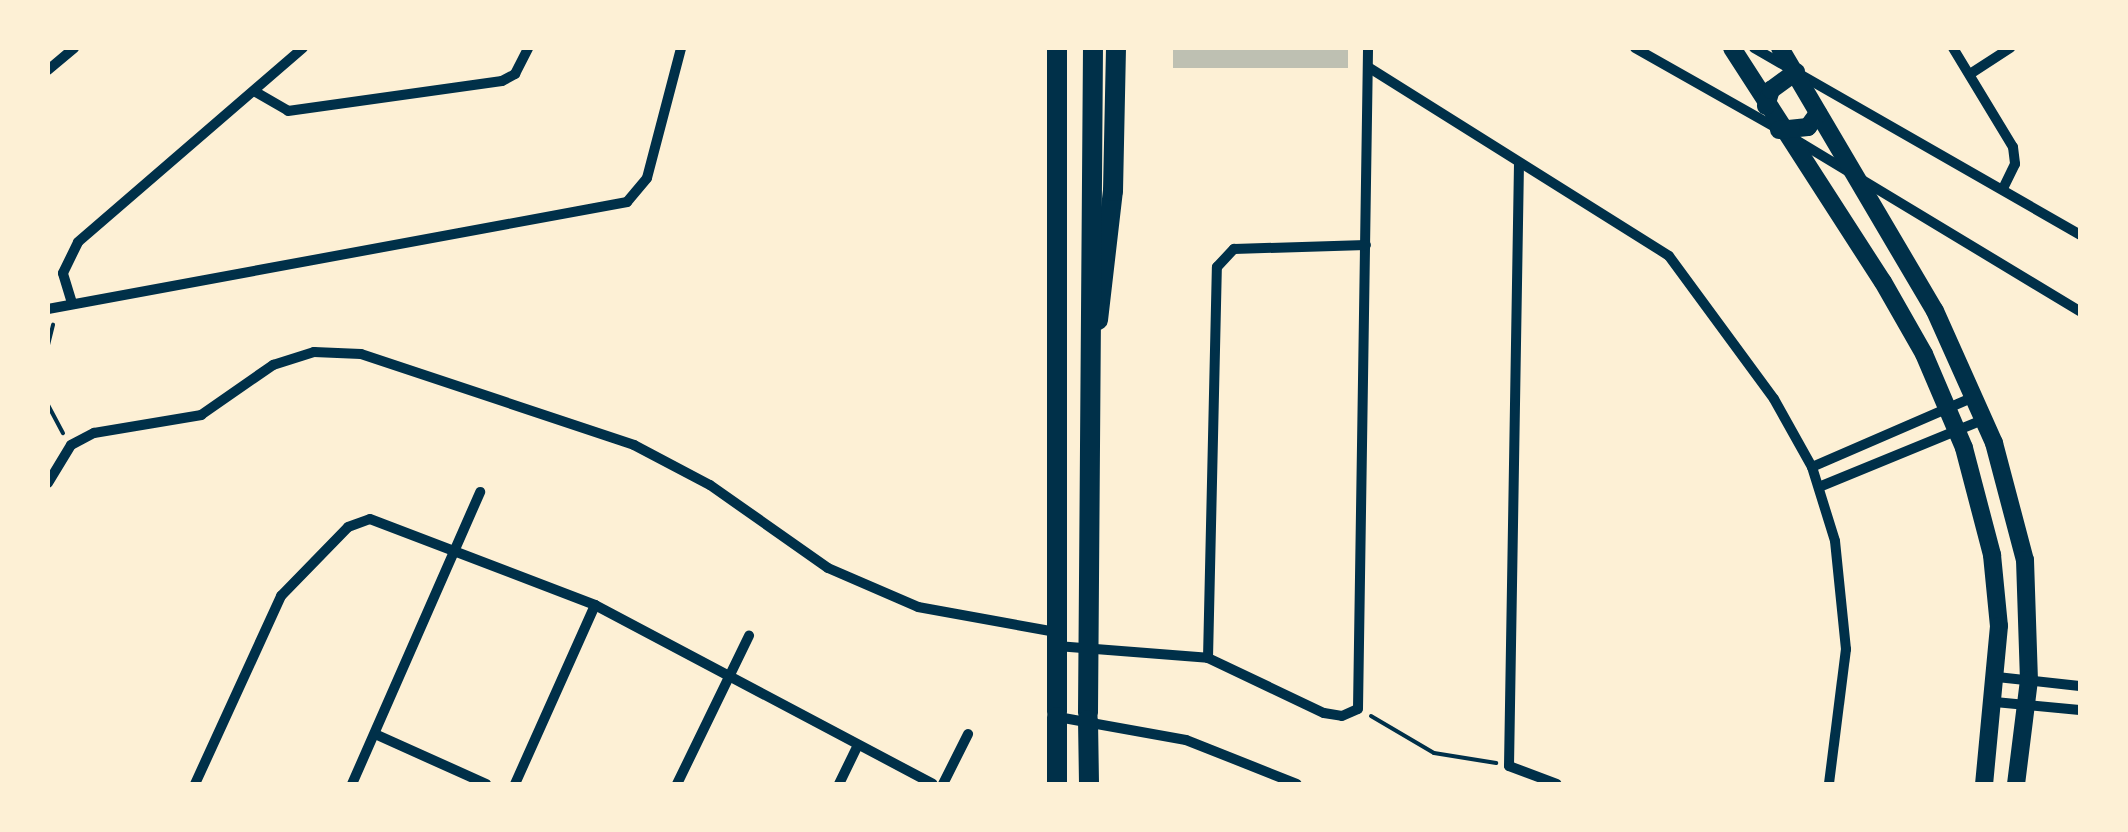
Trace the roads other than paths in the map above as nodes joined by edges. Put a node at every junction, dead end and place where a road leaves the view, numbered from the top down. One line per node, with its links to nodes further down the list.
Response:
1 (74, 48): 16 (street)
2 (303, 48): 19 (street)
3 (528, 48): 19 (street)
4 (681, 48): 28 (street)
5 (1056, 48): 43 (main road)
6 (1094, 48): 31 (main road)
7 (1116, 48): 31 (main road)
8 (1368, 48): 15 (street)
9 (1635, 48): 22 (street)
10 (1732, 48): 20 (street)
11 (1754, 48): 17 (street)
12 (1780, 48): 17 (street)
13 (1953, 48): 18 (street)
14 (2010, 48): 18 (street)
15 (1368, 67): 23 (street); 27 (street)
16 (48, 70)
17 (1796, 72): 20 (street); 21 (street); 25 (street)
18 (1970, 74): 25 (street)
19 (254, 92): 28 (street)
20 (1766, 106): 22 (street)
21 (1818, 113): 22 (street); 24 (street)
22 (1780, 130): 24 (street); 33 (street)
23 (1519, 162): 36 (street); 69 (street)
24 (1851, 173): 30 (street); 32 (street)
25 (2002, 189): 26 (street)
26 (2080, 236)
27 (1366, 245): 45 (street); 45 (street)
28 (72, 303): 29 (street)
29 (48, 309)
30 (2080, 311)
31 (1093, 366): 44 (main road)
32 (1977, 396): 33 (street); 34 (street)
33 (1949, 408): 35 (street); 36 (street)
34 (1986, 419): 35 (street); 48 (street)
35 (1958, 431): 38 (street); 46 (street)
36 (1812, 467): 38 (street)
37 (48, 483): 43 (street)
38 (1819, 488): 70 (street)
39 (480, 492): 40 (street)
40 (454, 552): 41 (street); 55 (street); 58 (street)
41 (596, 606): 47 (street); 61 (street)
42 (748, 636): 47 (street)
43 (1056, 648): 44 (street); 53 (main road)
44 (1088, 658): 45 (street); 54 (main road)
45 (1208, 658)
46 (1998, 676): 48 (street); 50 (street)
47 (727, 678): 57 (street); 62 (street)
48 (2029, 680): 49 (street); 51 (street)
49 (2080, 686)
50 (1995, 702): 51 (street); 71 (street)
51 (2027, 706): 52 (street); 72 (street)
52 (2080, 710)
53 (1057, 714): 54 (street); 66 (main road)
54 (1088, 716): 67 (main road); 68 (street)
55 (375, 734): 59 (street); 60 (street)
56 (968, 734): 65 (street)
57 (856, 747): 63 (street); 64 (street)
58 (195, 784)
59 (352, 784)
60 (486, 784)
61 (514, 784)
62 (677, 784)
63 (839, 784)
64 (933, 784)
65 (943, 784)
66 (1057, 784)
67 (1090, 784)
68 (1298, 784)
69 (1557, 784)
70 (1829, 784)
71 (1984, 784)
72 (2016, 784)

